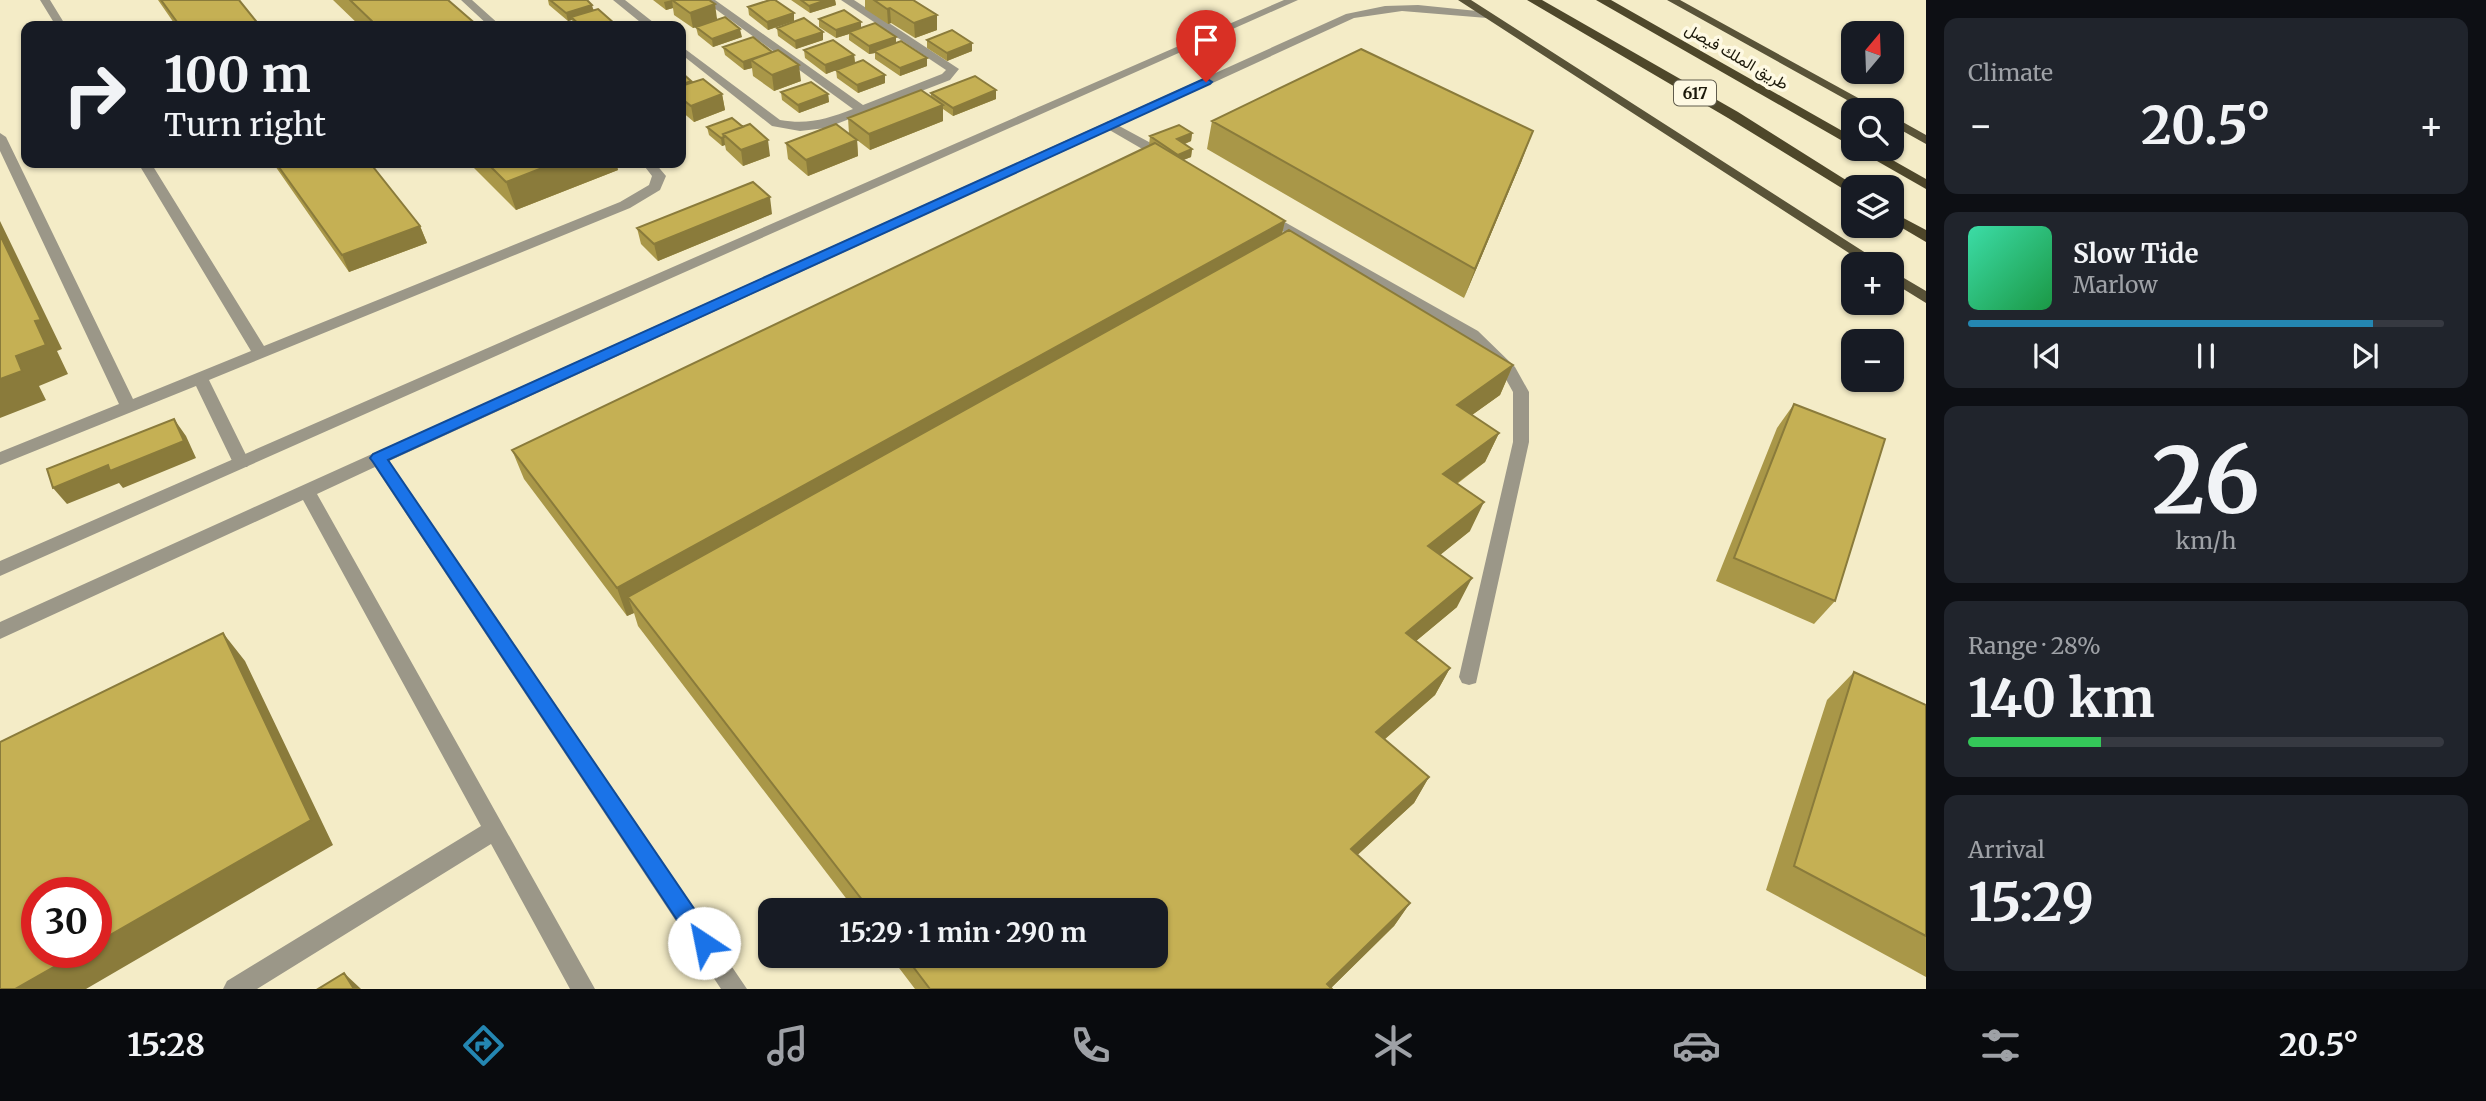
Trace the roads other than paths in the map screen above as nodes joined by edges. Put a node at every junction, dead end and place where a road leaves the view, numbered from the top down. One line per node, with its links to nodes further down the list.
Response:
1 (45, 0): 13 (street)
2 (466, 0): 14 (street)
3 (618, 0): 15 (street)
4 (708, 0): 18 (street)
5 (846, 0): 18 (street)
6 (1293, 0): 41 (street)
7 (1463, 0): 12 (main road)
8 (1533, 0): 28 (highway, 617)
9 (1602, 0): 21 (highway, طريق الملك فيصل / 617)
10 (1672, 0): 17 (main road)
11 (1396, 4): 12 (street); 19 (street)
12 (1487, 15): 33 (main road)
13 (58, 21)
14 (489, 21)
15 (645, 21)
16 (686, 53): 18 (street)
17 (1852, 98)
18 (861, 109)
19 (1110, 125): 25 (street); 39 (street)
20 (1904, 127): 23 (main road)
21 (1841, 136)
22 (0, 137): 38 (street)
23 (1926, 140)
24 (1884, 161): 29 (highway)
25 (1183, 167)
26 (147, 168): 36 (street)
27 (652, 168): 36 (street)
28 (1841, 183)
29 (1926, 185)
30 (1255, 209): 45 (street)
31 (1904, 223): 32 (highway)
32 (1926, 237)
33 (1857, 252)
34 (1904, 283): 35 (main road)
35 (1926, 298)
36 (261, 354): 37 (street)
37 (201, 379): 38 (street); 41 (street)
38 (129, 408): 40 (street)
39 (378, 458): 42 (street); 49 (street)
40 (0, 459)
41 (241, 463): 43 (street)
42 (307, 491): 44 (street); 46 (street)
43 (0, 569)
44 (0, 631)
45 (1469, 677)
46 (495, 830): 47 (street); 48 (street)
47 (235, 989)
48 (583, 989)
49 (735, 989)

